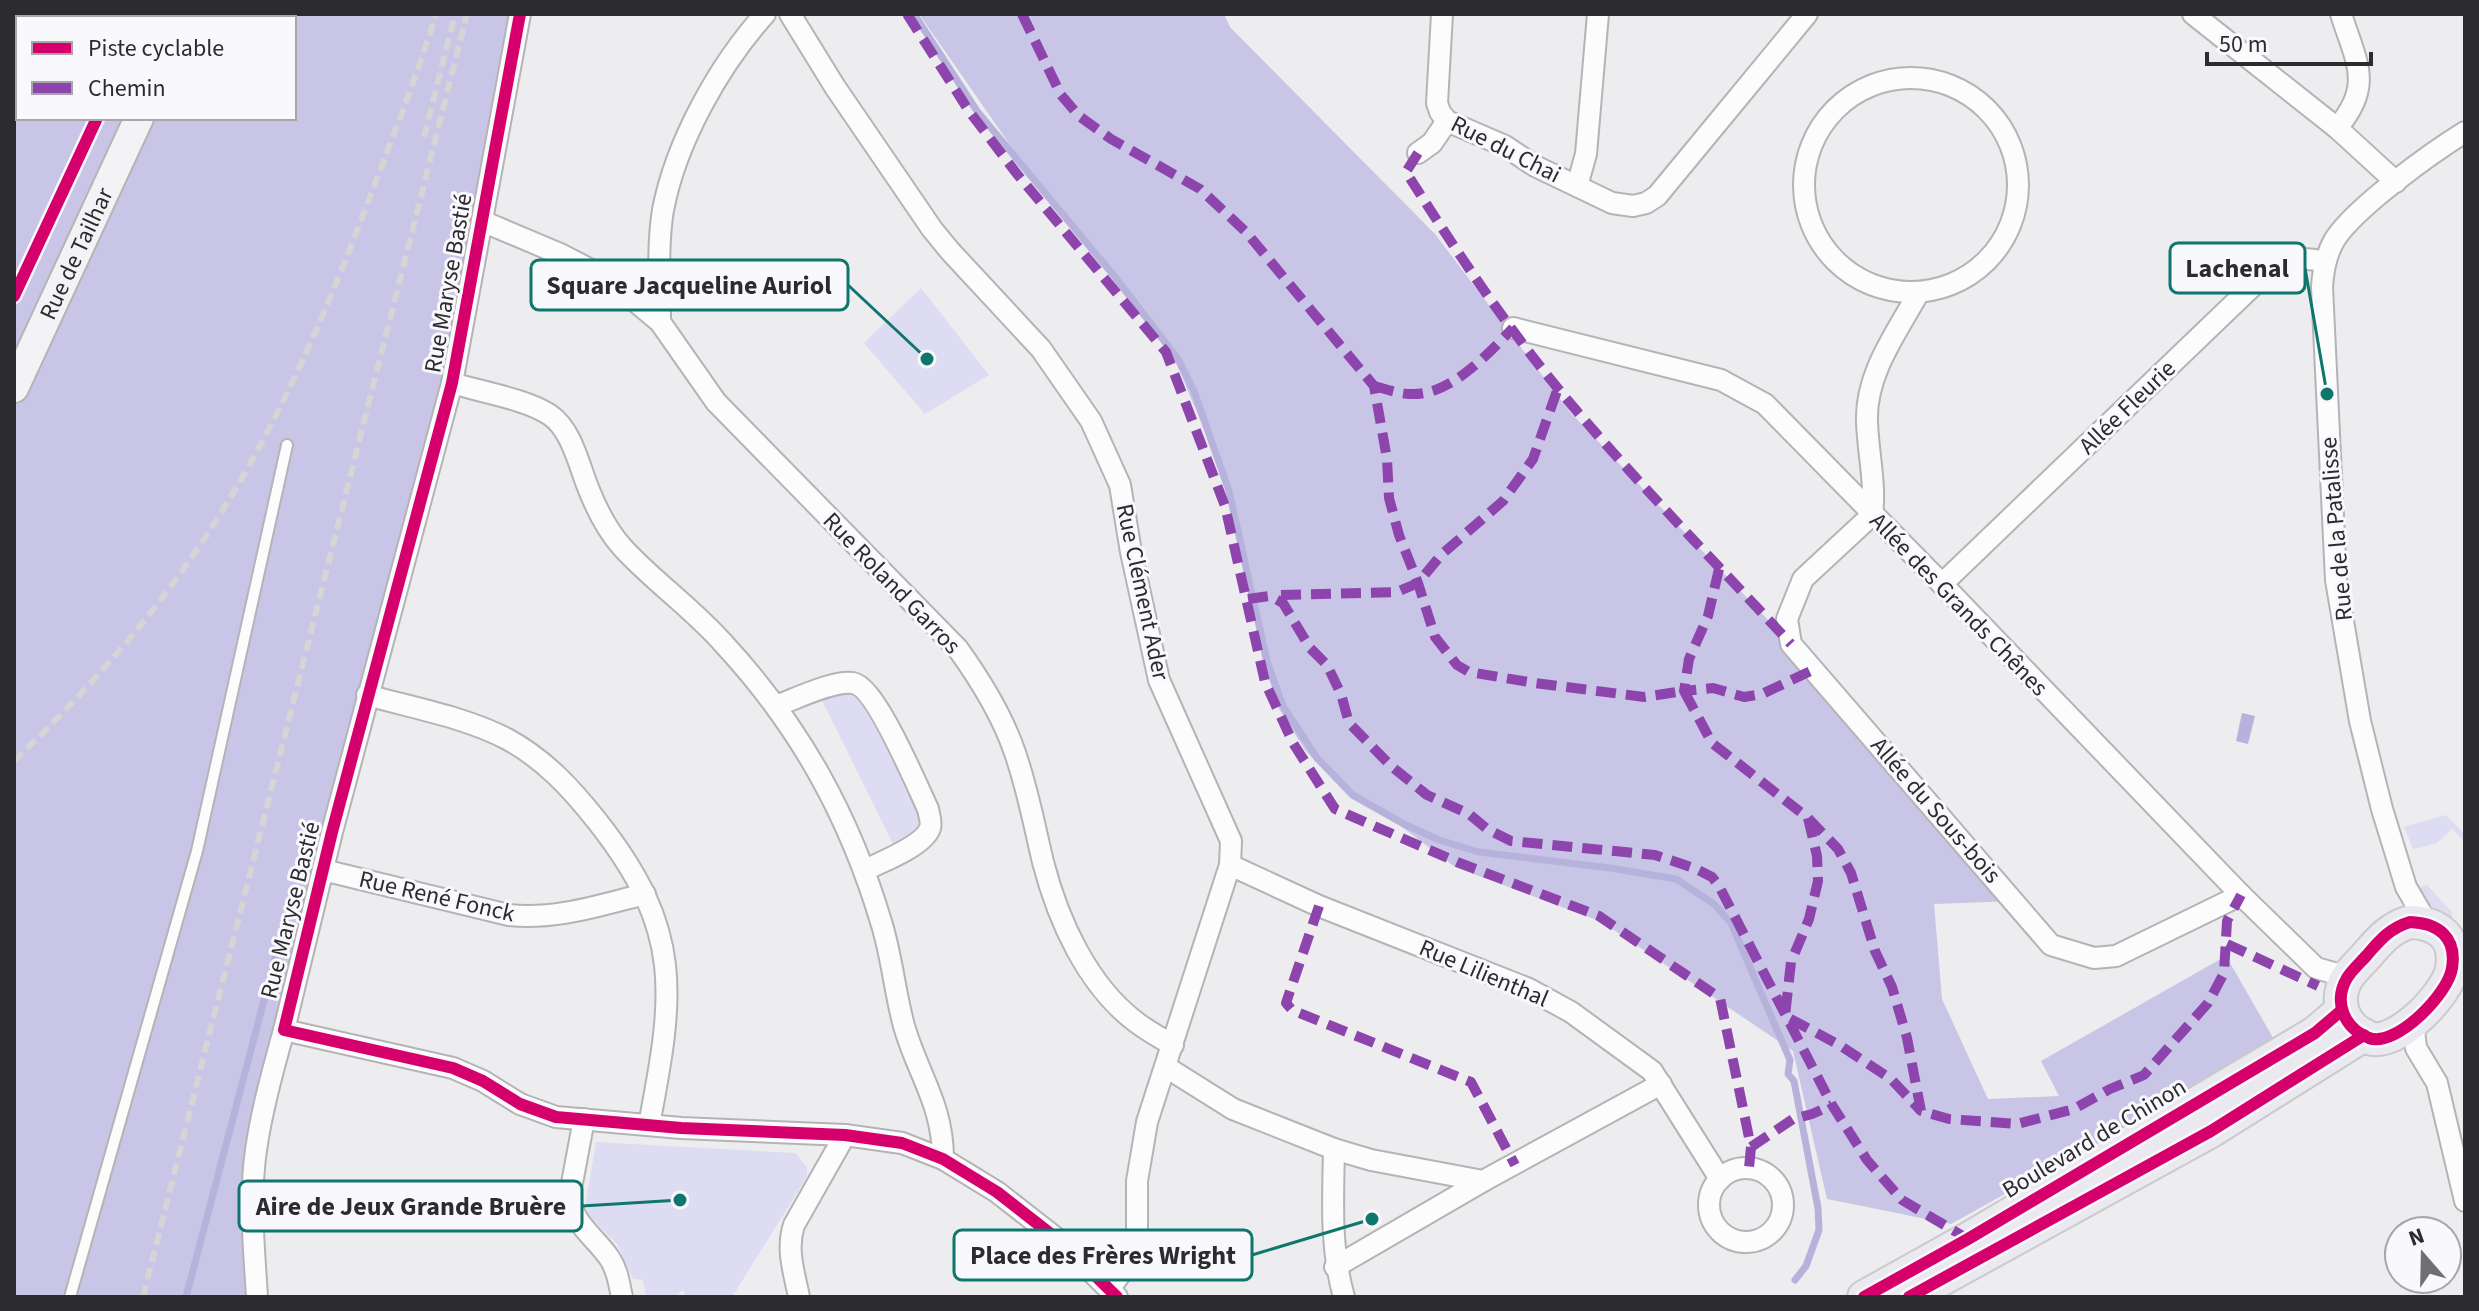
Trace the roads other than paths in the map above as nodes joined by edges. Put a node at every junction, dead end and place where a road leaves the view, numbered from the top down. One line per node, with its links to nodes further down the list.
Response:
1 (520, 14): 16 (street, Rue Maryse Bastié)
2 (765, 14): 19 (street)
3 (790, 14): 28 (street, Rue Clément Ader)
4 (1442, 14): 10 (street, Rue du Chai)
5 (1598, 14): 15 (street)
6 (1807, 14): 15 (street, Rue du Chai)
7 (2193, 14): 11 (street)
8 (2341, 14): 11 (street)
9 (138, 120): 22 (street, Rue de Tailhar)
10 (1447, 121): 13 (street); 15 (street, Rue du Chai)
11 (2337, 128): 14 (street)
12 (2465, 132): 14 (street, Rue de la Patalisse)
13 (1418, 153)
14 (2396, 182): 17 (street, Rue de la Patalisse)
15 (1577, 186)
16 (482, 221): 19 (street, Rue Roland Garros); 21 (street, Rue Maryse Bastié)
17 (2325, 262): 25 (street, Allée Fleurie); 31 (street, Rue de la Patalisse)
18 (1919, 292): 18 (street); 24 (street)
19 (660, 322): 41 (street, Rue Roland Garros)
20 (1513, 328): 24 (street, Allée des Grands Chênes)
21 (452, 383): 26 (street, Rue Maryse Bastié); 27 (street)
22 (14, 388)
23 (287, 445): 54 (lane)
24 (1872, 515): 25 (street, Allée des Grands Chênes); 33 (street, Allée du Sous-bois)
25 (1942, 584): 33 (street, Allée des Grands Chênes)
26 (367, 695): 29 (street, Rue Maryse Bastié); 32 (street)
27 (776, 706): 30 (street); 30 (street)
28 (1230, 865): 41 (street, Rue Clément Ader); 43 (street, Rue Lilienthal)
29 (323, 870): 32 (street, Rue René Fonck); 39 (street, Rue Maryse Bastié)
30 (865, 870): 48 (street)
31 (2406, 887): 34 (street); 35 (street, Rue de la Patalisse)
32 (645, 894): 45 (street)
33 (2241, 895): 36 (street, Allée des Grands Chênes)
34 (2387, 933): 35 (main road); 36 (main road)
35 (2451, 944): 38 (main road)
36 (2348, 977): 37 (main road)
37 (2342, 1010): 40 (main road); 59 (main road, Boulevard de Chinon)
38 (2413, 1022): 40 (main road); 51 (street)
39 (284, 1030): 44 (street, Rue Maryse Bastié); 55 (street)
40 (2364, 1035): 60 (main road, Boulevard de Chinon)
41 (1173, 1045): 42 (street, Rue Clément Ader)
42 (1166, 1067): 47 (street); 53 (street, Rue Clément Ader)
43 (1661, 1084): 49 (street, Rue Lilienthal); 50 (street)
44 (584, 1119): 45 (street, Rue Maryse Bastié); 56 (street)
45 (649, 1125): 46 (street, Rue Maryse Bastié)
46 (845, 1135): 48 (street, Rue Maryse Bastié); 57 (street)
47 (1334, 1149): 50 (street); 52 (street)
48 (943, 1159): 53 (street, Rue Maryse Bastié)
49 (1720, 1179)
50 (1483, 1181): 52 (street)
51 (2465, 1201)
52 (1335, 1267): 58 (street)
53 (1114, 1293)
54 (70, 1297)
55 (257, 1297)
56 (622, 1297)
57 (799, 1297)
58 (1344, 1297)
59 (1864, 1297)
60 (1909, 1297)

